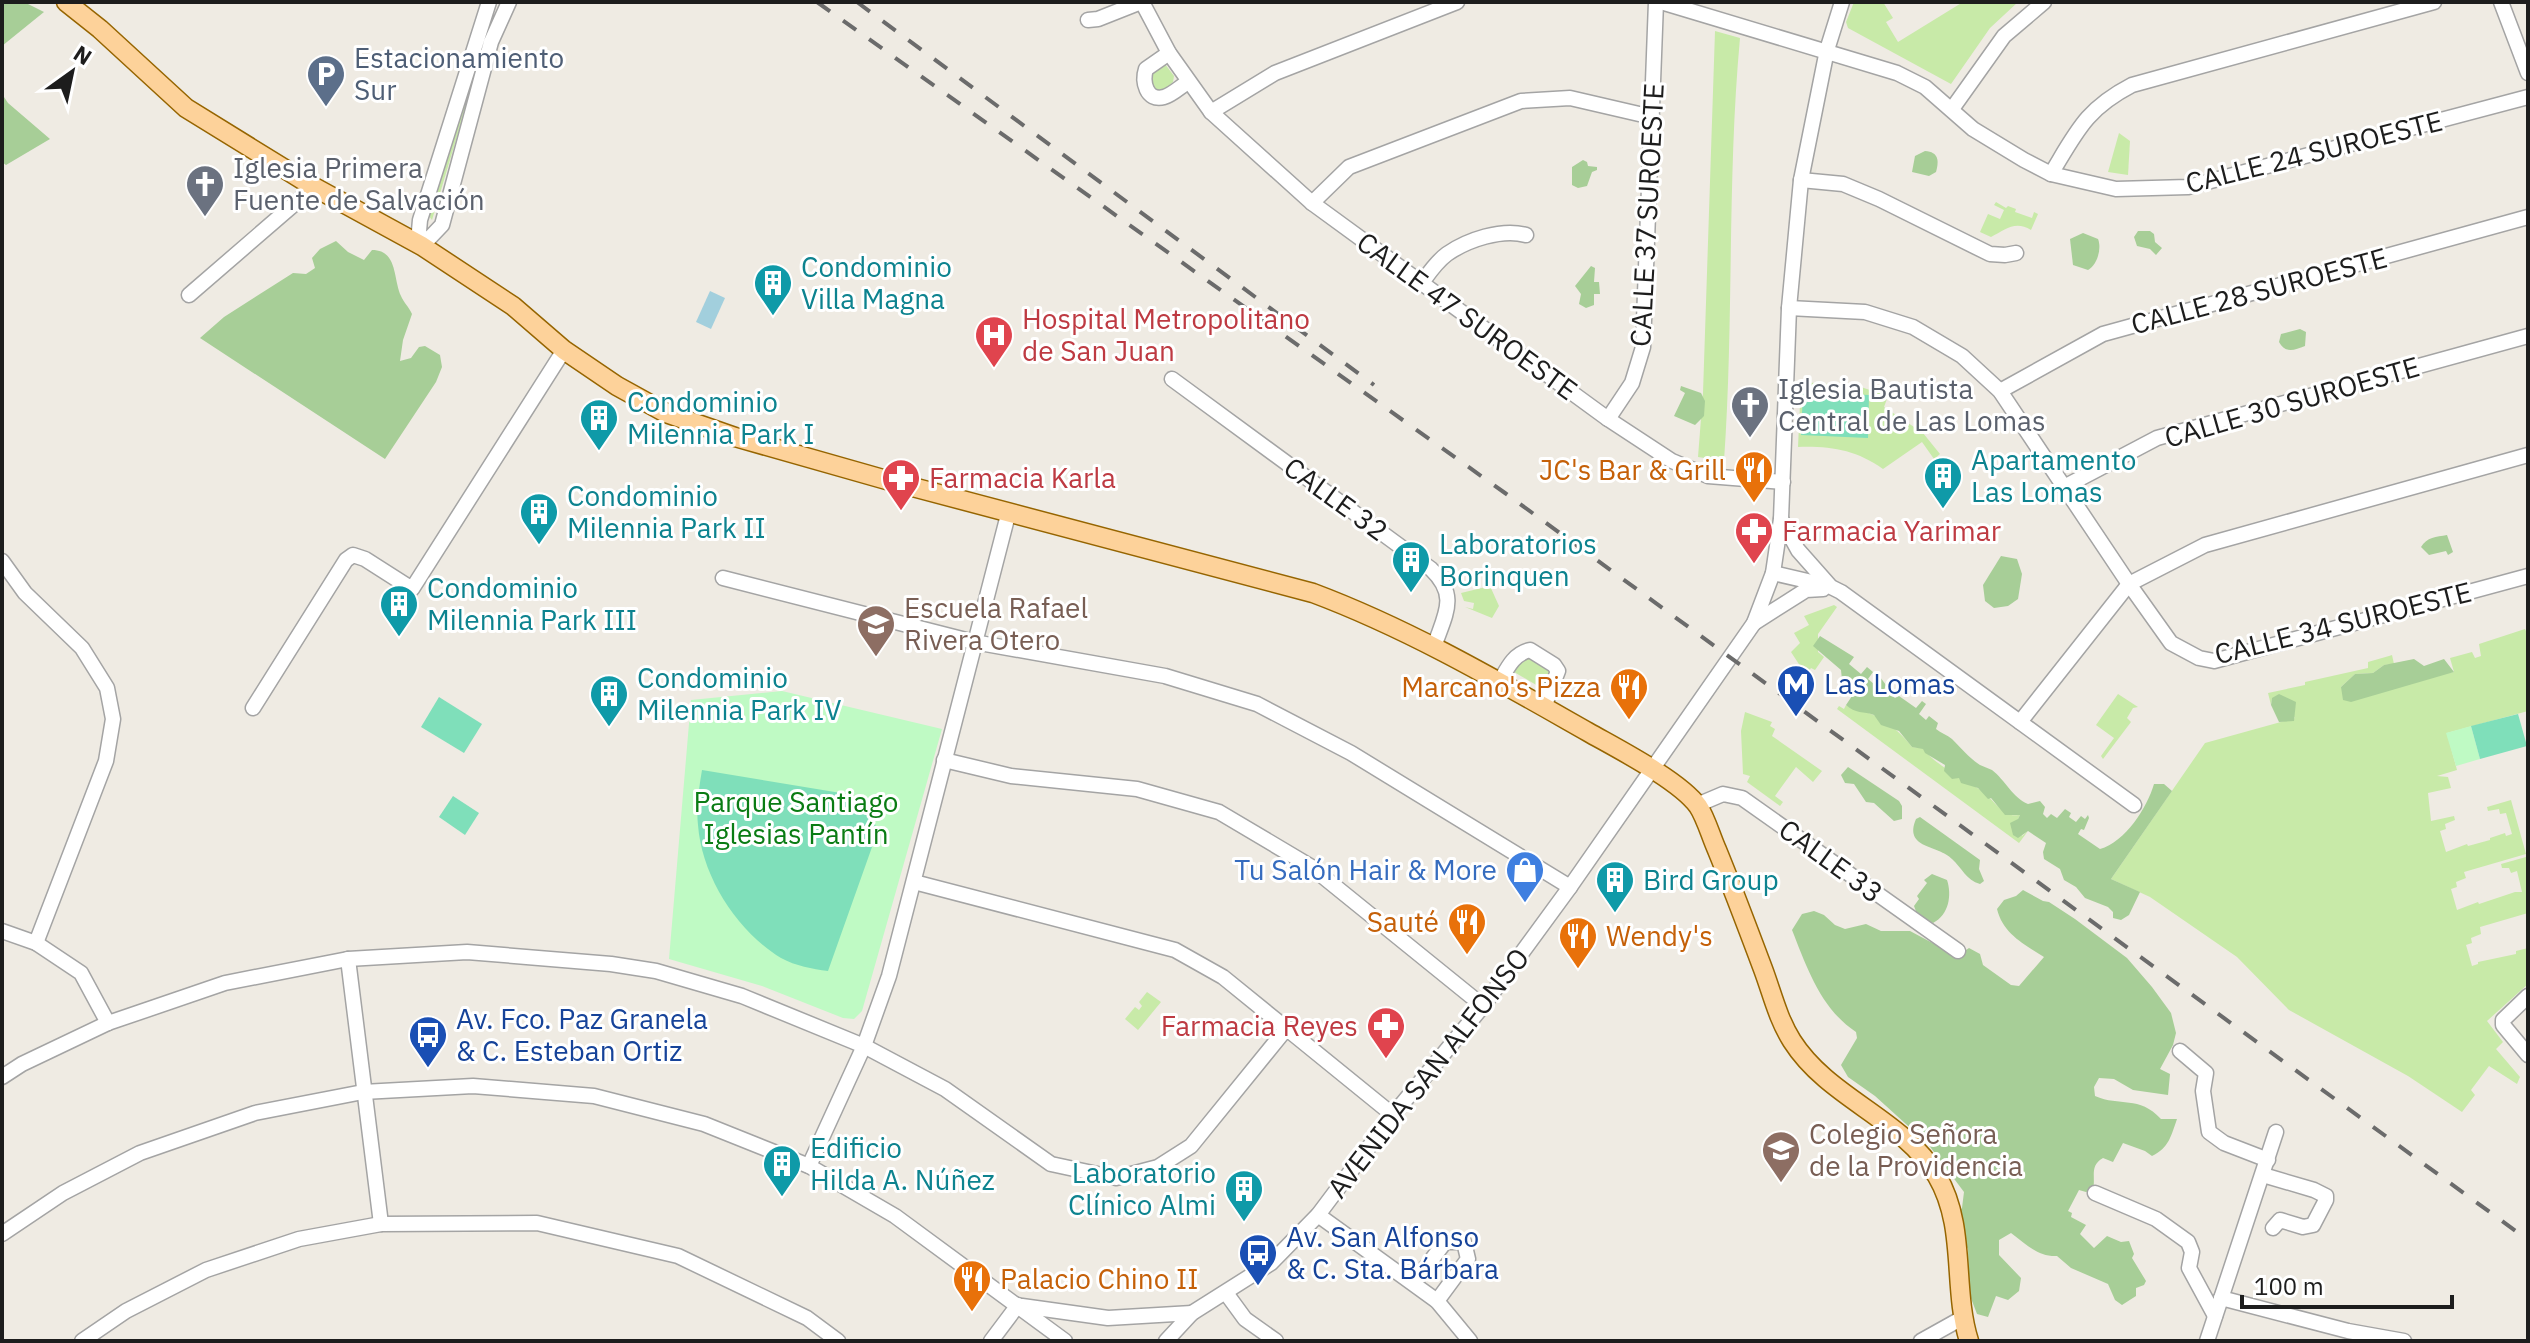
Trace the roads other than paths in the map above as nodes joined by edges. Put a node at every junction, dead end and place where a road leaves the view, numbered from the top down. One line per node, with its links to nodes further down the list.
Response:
1 (66, 2): 22 (main road)
2 (489, 2): 26 (street)
3 (509, 2): 26 (street)
4 (1142, 2): 11 (street); 13 (street, CALLE 47 SUROESTE)
5 (1457, 2): 18 (street)
6 (1658, 2): 12 (street, CALLE 24 SUROESTE); 19 (street, CALLE 37 SUROESTE)
7 (1842, 2): 12 (street)
8 (2044, 2): 17 (street)
9 (2434, 2): 20 (street)
10 (2501, 2): 14 (street)
11 (1088, 20)
12 (1827, 50): 17 (street, CALLE 24 SUROESTE); 21 (street)
13 (1169, 53): 15 (street, CALLE 47 SUROESTE); 15 (street)
14 (2528, 73)
15 (1188, 82): 18 (street, CALLE 47 SUROESTE)
16 (2528, 97): 20 (street, CALLE 24 SUROESTE)
17 (1952, 109): 20 (street, CALLE 24 SUROESTE)
18 (1211, 112): 23 (street, CALLE 47 SUROESTE)
19 (1652, 117): 23 (street); 35 (street, CALLE 37 SUROESTE)
20 (2051, 174)
21 (1801, 180): 27 (street); 30 (street)
22 (314, 187): 26 (main road); 29 (street)
23 (1312, 203): 28 (street, CALLE 47 SUROESTE)
24 (2528, 217): 34 (street, CALLE 28 SUROESTE)
25 (1526, 235): 28 (street)
26 (422, 246): 32 (main road)
27 (2016, 253)
28 (1421, 284): 35 (street, CALLE 47 SUROESTE)
29 (189, 295)
30 (1789, 308): 34 (street, CALLE 34 SUROESTE); 37 (street)
31 (2528, 336): 38 (street, CALLE 30 SUROESTE)
32 (564, 350): 39 (main road); 52 (street)
33 (1172, 379): 49 (street, CALLE 32)
34 (2000, 391): 38 (street, CALLE 34 SUROESTE)
35 (1608, 419): 37 (street, CALLE 47 SUROESTE)
36 (2528, 455): 45 (street)
37 (1783, 482): 40 (street)
38 (2064, 487): 45 (street, CALLE 34 SUROESTE)
39 (1009, 511): 48 (street); 49 (main road)
40 (1781, 519): 42 (street); 46 (street)
41 (2, 561): 61 (street)
42 (1773, 573): 46 (street); 47 (street)
43 (2528, 576): 45 (street, CALLE 34 SUROESTE)
44 (723, 578): 48 (street)
45 (2129, 584): 53 (street)
46 (1835, 589): 47 (street); 53 (street)
47 (1754, 623): 55 (street, AVENIDA SAN ALFONSO)
48 (974, 642): 54 (street); 59 (street)
49 (1434, 647): 50 (main road)
50 (1499, 683): 51 (main road); 51 (street)
51 (1544, 707): 55 (main road)
52 (253, 708)
53 (2020, 722): 57 (street)
54 (944, 760): 58 (street); 65 (street)
55 (1653, 770): 56 (main road); 59 (street, AVENIDA SAN ALFONSO)
56 (1697, 805): 62 (street, CALLE 33); 90 (main road)
57 (2134, 805)
58 (914, 882): 67 (street); 68 (street)
59 (1570, 887): 65 (street, AVENIDA SAN ALFONSO)
60 (2, 931): 61 (street)
61 (36, 943): 66 (street)
62 (1958, 951)
63 (348, 959): 66 (street); 68 (street); 72 (street)
64 (2528, 996): 70 (street)
65 (1483, 1006): 73 (street, AVENIDA SAN ALFONSO)
66 (108, 1023): 71 (street)
67 (1286, 1029): 68 (street); 73 (street)
68 (864, 1046): 76 (street)
69 (2180, 1051): 75 (street)
70 (2528, 1055)
71 (2, 1077)
72 (363, 1092): 76 (street); 80 (street); 82 (street)
73 (1393, 1115): 79 (street, AVENIDA SAN ALFONSO)
74 (2276, 1132): 75 (street)
75 (2268, 1160): 77 (street)
76 (809, 1166): 87 (street)
77 (2263, 1175): 81 (street); 85 (street)
78 (2095, 1193): 89 (street)
79 (1318, 1215): 83 (street); 84 (street, AVENIDA SAN ALFONSO)
80 (381, 1224): 91 (street); 92 (street)
81 (2273, 1228)
82 (2, 1234)
83 (1414, 1283): 86 (street); 86 (street)
84 (1226, 1293): 88 (street, AVENIDA SAN ALFONSO); 96 (street)
85 (2221, 1298): 89 (street); 101 (street)
86 (1437, 1301): 97 (street)
87 (1018, 1305): 88 (street); 93 (street); 94 (street)
88 (1192, 1313): 95 (street, AVENIDA SAN ALFONSO)
89 (2215, 1316): 100 (street)
90 (1964, 1317): 98 (street); 99 (main road)
91 (82, 1341)
92 (838, 1341)
93 (991, 1341)
94 (1065, 1341)
95 (1166, 1341)
96 (1276, 1341)
97 (1470, 1341)
98 (1921, 1341)
99 (1969, 1341)
100 (2207, 1341)
101 (2404, 1341)

